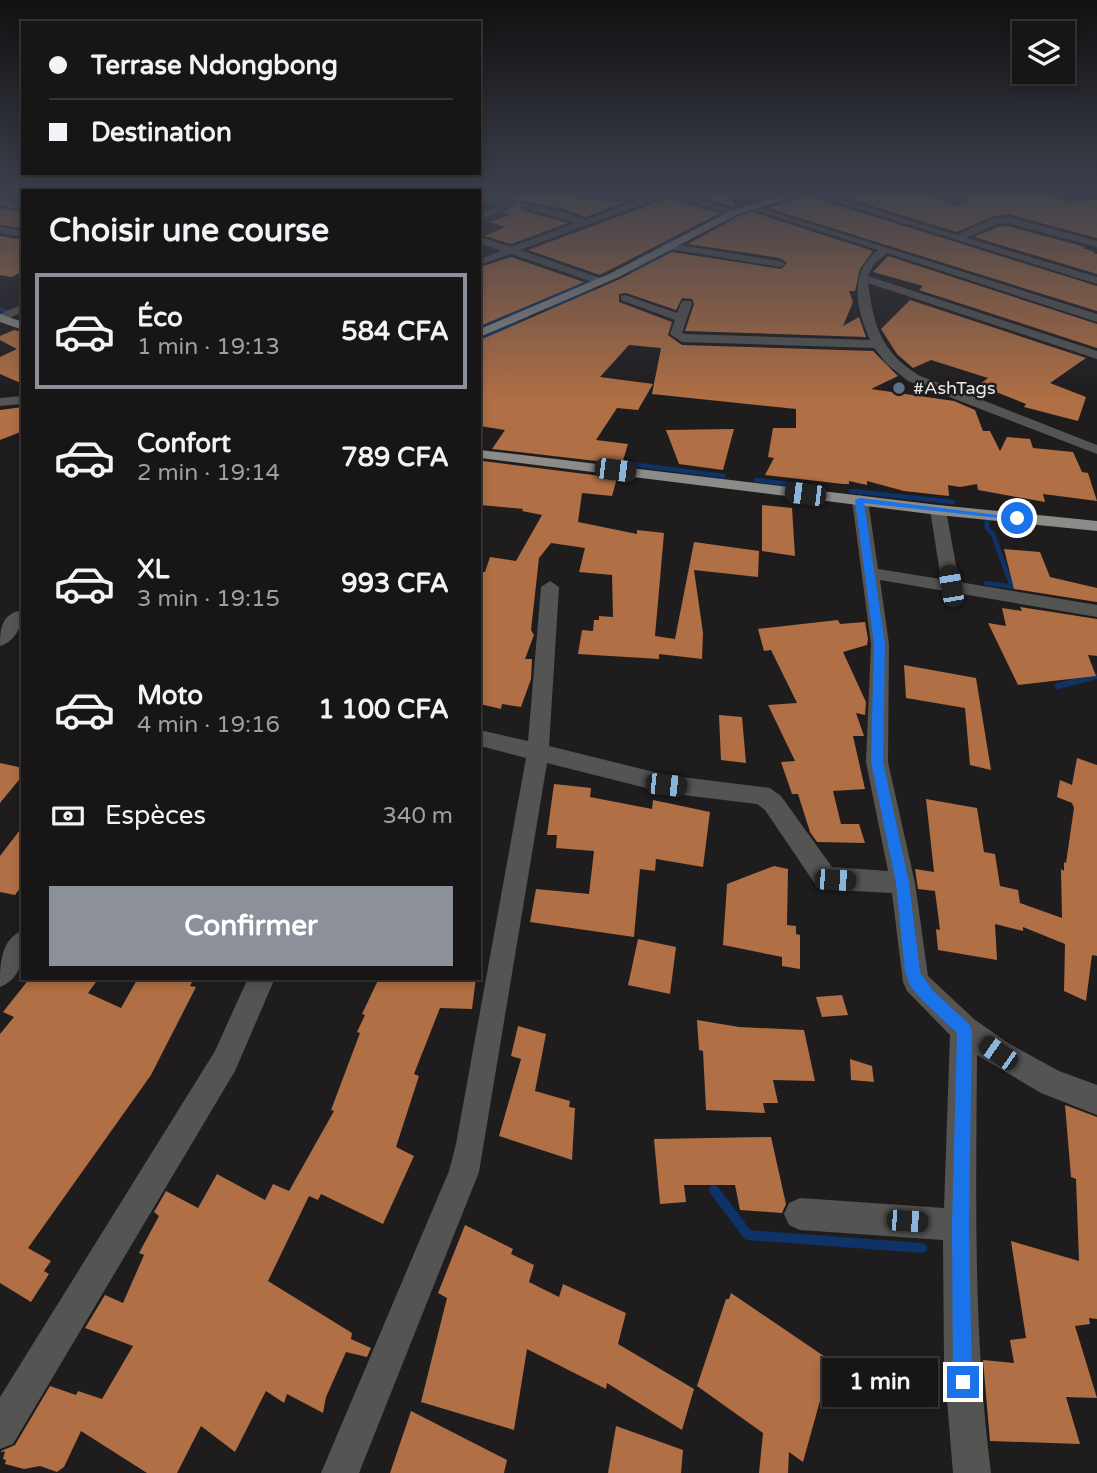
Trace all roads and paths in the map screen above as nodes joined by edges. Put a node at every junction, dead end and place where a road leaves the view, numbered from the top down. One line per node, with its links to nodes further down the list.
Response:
1 (542, 262): 9 (street)
2 (636, 262): 9 (main road)
3 (765, 262): 7 (street)
4 (871, 262): 8 (street)
5 (925, 262): 16 (street)
6 (1035, 262): 10 (street)
7 (779, 264)
8 (862, 277): 19 (street); 20 (street)
9 (599, 281): 18 (main road)
10 (1097, 281)
11 (625, 298): 15 (street)
12 (686, 303): 15 (street)
13 (21, 308): 14 (street)
14 (0, 318): 17 (main road)
15 (681, 318): 19 (street)
16 (1097, 318)
17 (21, 325)
18 (481, 333)
19 (876, 344): 23 (street)
20 (1097, 355)
21 (21, 400): 22 (street)
22 (0, 402)
23 (1097, 450)
24 (481, 454): 25 (main road)
25 (860, 500): 26 (main road); 28 (street)
26 (938, 510): 27 (main road); 29 (street)
27 (1097, 526)
28 (872, 573): 29 (street); 36 (street)
29 (951, 586): 31 (street)
30 (550, 587): 35 (street)
31 (1097, 611)
32 (14, 616): 33 (street)
33 (0, 639)
34 (481, 738): 35 (street)
35 (538, 751): 36 (street); 45 (street)
36 (903, 883): 40 (street)
37 (21, 945): 38 (street)
38 (0, 974)
39 (260, 980): 44 (street)
40 (964, 1030): 41 (street); 43 (street)
41 (1097, 1100)
42 (800, 1214): 43 (street)
43 (961, 1225): 46 (street)
44 (0, 1431)
45 (340, 1473)
46 (972, 1473)

